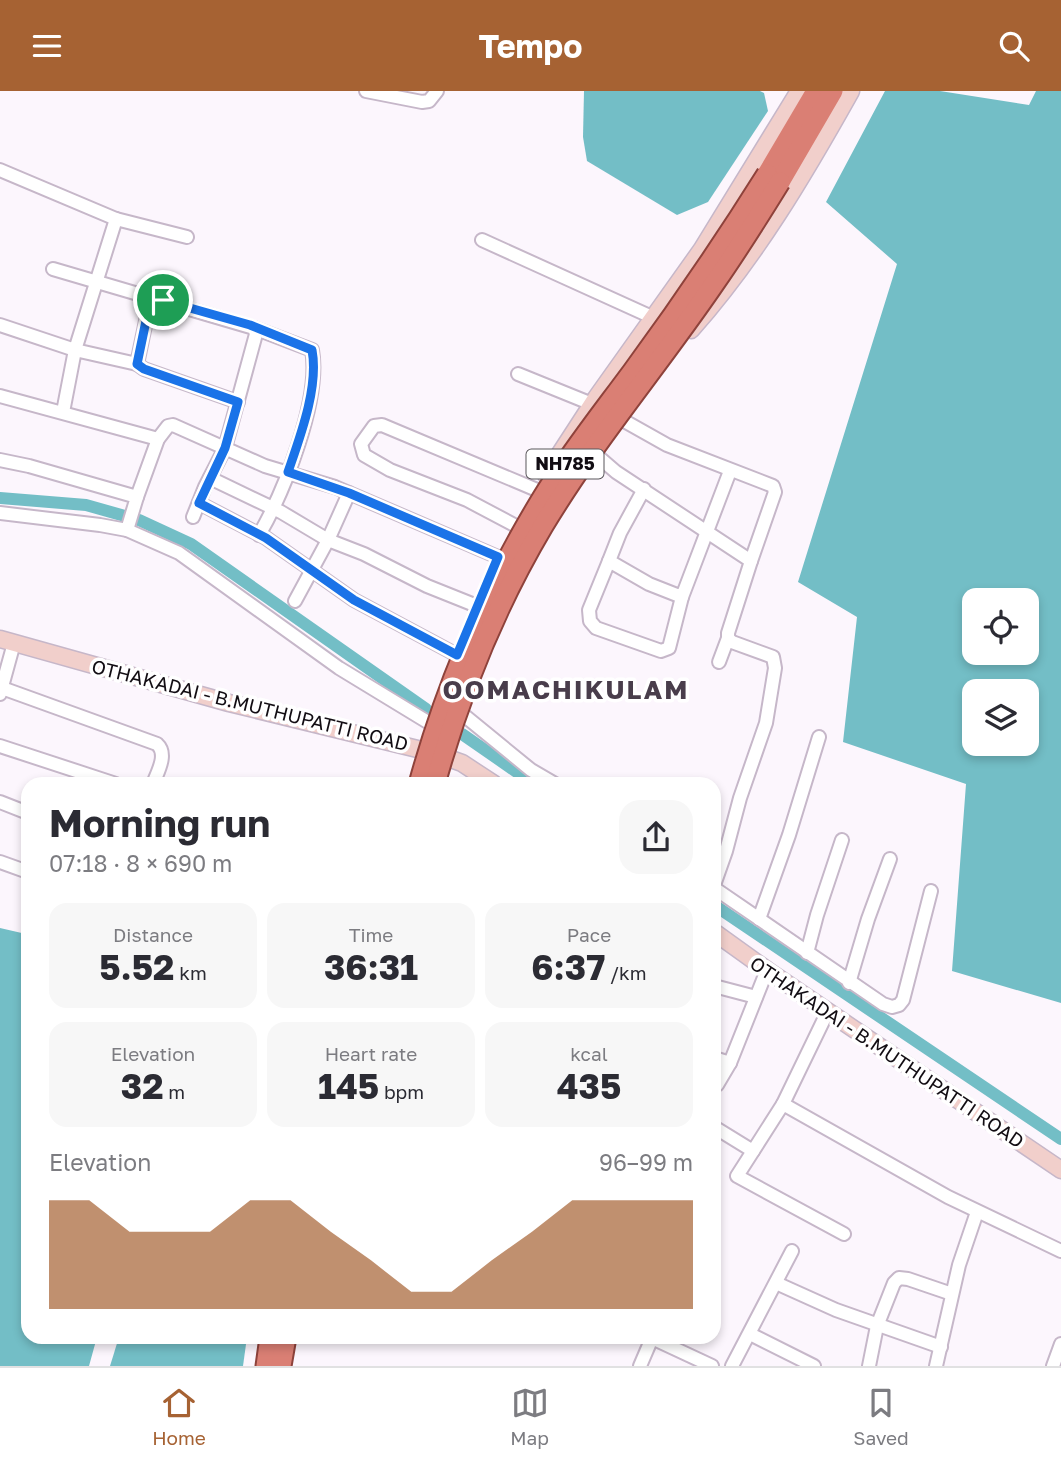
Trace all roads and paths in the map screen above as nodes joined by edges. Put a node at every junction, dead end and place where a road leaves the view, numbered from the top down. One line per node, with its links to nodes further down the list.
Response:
1 (366, 91): 2 (street)
2 (437, 91)
3 (799, 91): 15 (main road)
4 (816, 91): 8 (highway, NH785)
5 (833, 91): 8 (highway, NH785)
6 (851, 91): 25 (main road)
7 (0, 170): 9 (street)
8 (774, 178): 67 (highway, NH785, bridge); 68 (highway, NH785, bridge)
9 (116, 219): 10 (street); 13 (street)
10 (187, 237)
11 (482, 240): 15 (street)
12 (53, 269): 13 (street)
13 (98, 281): 14 (street); 18 (street)
14 (151, 297): 17 (street); 19 (street)
15 (654, 319): 23 (main road)
16 (0, 325): 18 (street)
17 (254, 328): 22 (street); 31 (street)
18 (75, 349): 19 (street); 24 (street)
19 (137, 364): 22 (street)
20 (518, 374): 23 (street)
21 (0, 396): 24 (street)
22 (238, 402): 27 (street)
23 (593, 404): 34 (main road)
24 (63, 412): 26 (street)
25 (619, 418): 28 (main road); 30 (street)
26 (158, 439): 27 (street); 36 (street)
27 (225, 448): 31 (street); 32 (street)
28 (594, 453): 33 (street); 58 (main road)
29 (0, 460): 36 (street)
30 (730, 471): 43 (street); 48 (street)
31 (288, 472): 35 (street); 38 (street)
32 (210, 478): 37 (street); 38 (street)
33 (644, 489): 43 (street); 47 (street)
34 (537, 490): 42 (main road); 42 (street)
35 (349, 493): 45 (street); 46 (street)
36 (136, 503): 41 (street)
37 (199, 503): 40 (street); 44 (street)
38 (274, 509): 44 (street); 45 (street)
39 (0, 513): 41 (street)
40 (194, 517)
41 (129, 526): 59 (street)
42 (516, 526): 46 (main road)
43 (708, 533): 48 (street); 50 (street)
44 (259, 535): 49 (street)
45 (328, 540): 49 (street); 52 (street)
46 (498, 557): 52 (main road)
47 (609, 561): 50 (street); 50 (street)
48 (751, 561): 53 (street)
49 (312, 572): 51 (street); 55 (street)
50 (682, 597)
51 (295, 601)
52 (477, 606): 55 (main road)
53 (728, 638): 56 (street); 77 (street)
54 (7, 641): 57 (street); 62 (main road, OTHAKADAI - B.MUTHUPATTI ROAD)
55 (457, 655): 59 (main road)
56 (719, 662)
57 (1, 692): 65 (street)
58 (460, 712): 63 (main road); 71 (street)
59 (431, 724): 62 (main road)
60 (819, 737): 81 (street)
61 (0, 746): 64 (street)
62 (423, 750): 63 (main road, OTHAKADAI - B.MUTHUPATTI ROAD); 66 (main road)
63 (446, 757): 69 (main road); 70 (main road, OTHAKADAI - B.MUTHUPATTI ROAD)
64 (95, 777)
65 (155, 777)
66 (416, 777)
67 (421, 777)
68 (439, 777)
69 (439, 777)
70 (483, 777)
71 (543, 777)
72 (0, 802): 73 (street)
73 (21, 810)
74 (842, 840): 83 (street)
75 (890, 859): 85 (street)
76 (0, 862): 78 (street)
77 (721, 866)
78 (21, 870)
79 (931, 891): 85 (street)
80 (721, 892): 81 (street)
81 (759, 919): 83 (street)
82 (721, 937): 84 (main road, OTHAKADAI - B.MUTHUPATTI ROAD)
83 (807, 953): 85 (street)
84 (767, 970): 87 (street); 88 (main road, OTHAKADAI - B.MUTHUPATTI ROAD)
85 (849, 983)
86 (721, 988): 87 (street)
87 (756, 997): 90 (street)
88 (828, 1011): 92 (street); 95 (main road, OTHAKADAI - B.MUTHUPATTI ROAD)
89 (721, 1060): 90 (street)
90 (730, 1063): 91 (street)
91 (721, 1078)
92 (783, 1104): 94 (street); 96 (street)
93 (721, 1131): 94 (street)
94 (753, 1151): 97 (street)
95 (1061, 1170)
96 (977, 1212): 99 (street); 101 (street)
97 (844, 1234)
98 (792, 1251): 100 (street)
99 (1061, 1251)
100 (776, 1283): 102 (street); 103 (street)
101 (952, 1294): 102 (street); 109 (street)
102 (877, 1326): 109 (street); 116 (street)
103 (750, 1333): 114 (street); 115 (street)
104 (266, 1344): 110 (highway)
105 (287, 1344): 111 (highway)
106 (649, 1344): 112 (street)
107 (664, 1344): 113 (street)
108 (1061, 1344): 118 (street)
109 (941, 1347): 117 (street)
110 (263, 1366)
111 (284, 1366)
112 (640, 1366)
113 (712, 1366)
114 (732, 1366)
115 (814, 1366)
116 (869, 1366)
117 (936, 1366)
118 (1053, 1366)

